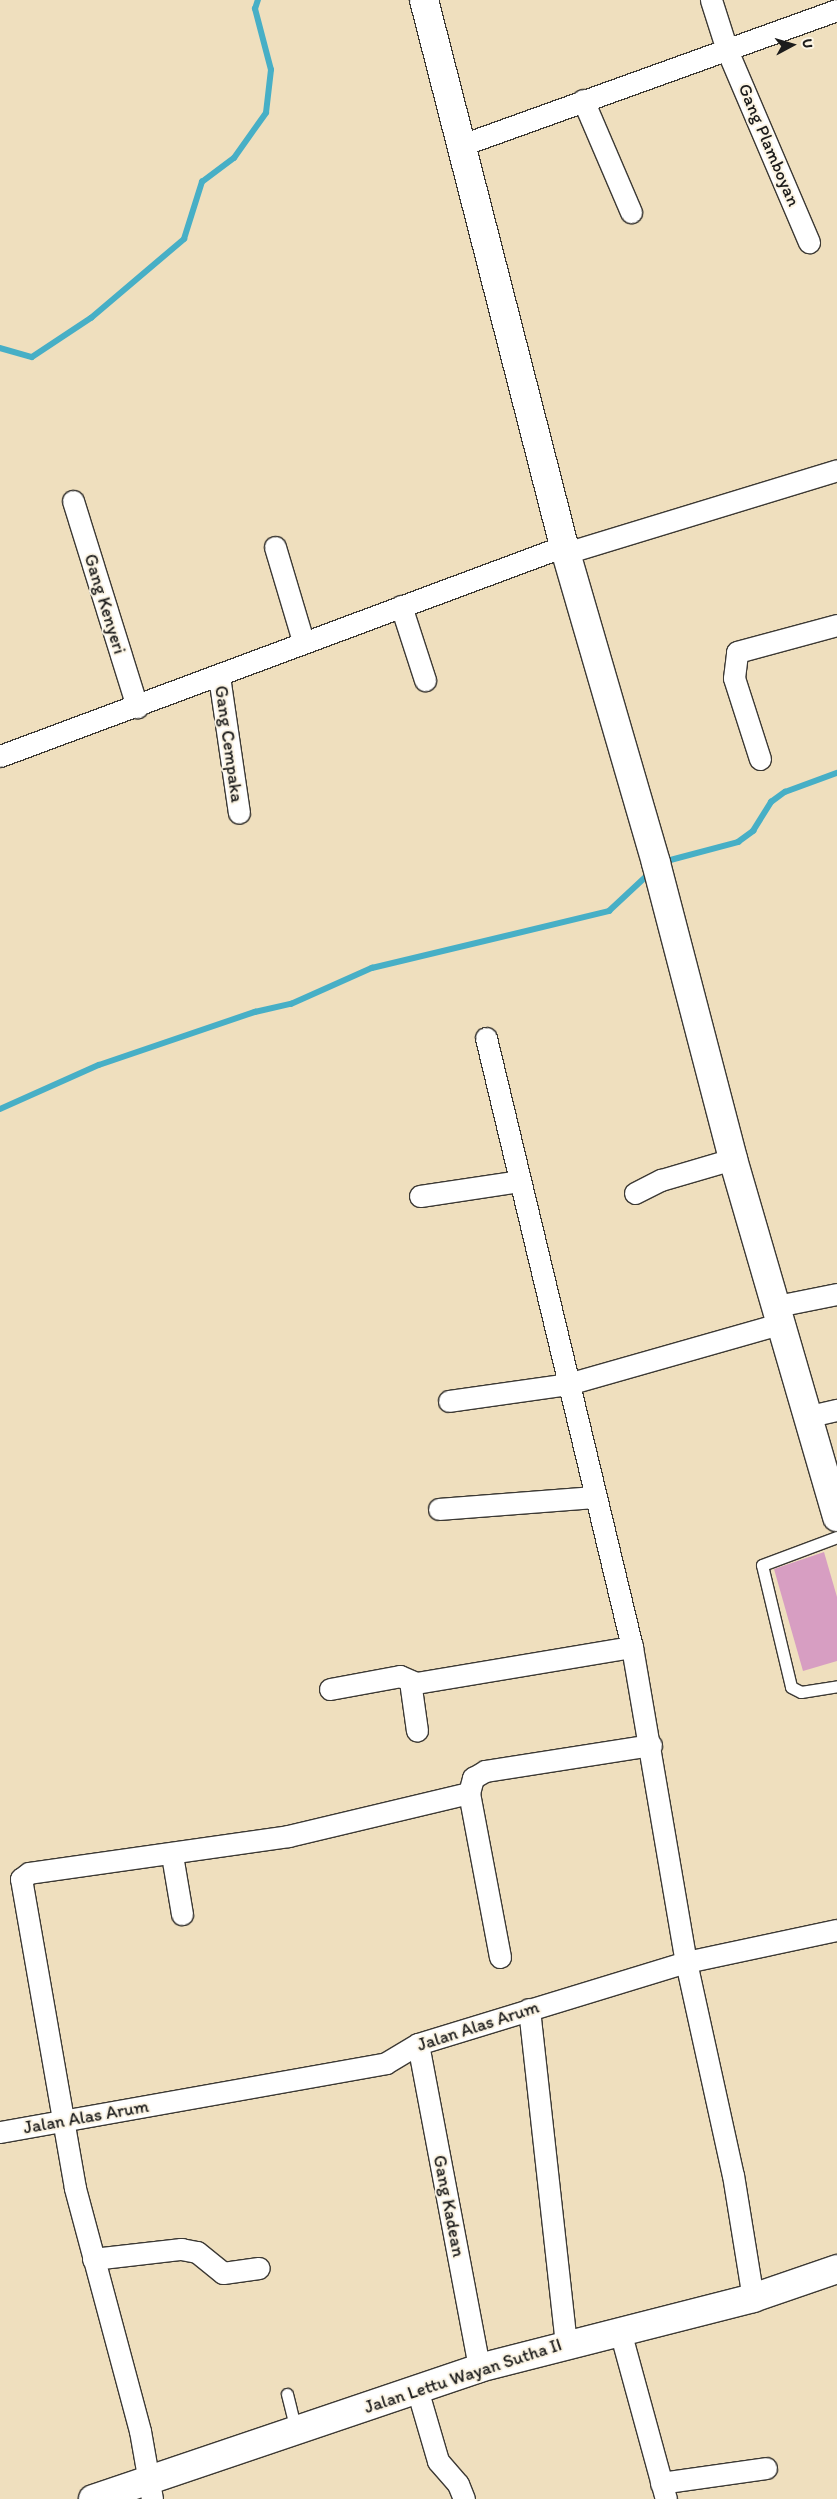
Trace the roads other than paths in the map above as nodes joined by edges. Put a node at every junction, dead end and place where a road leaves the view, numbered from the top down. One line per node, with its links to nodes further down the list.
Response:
1 (424, 0): 6 (main road)
2 (711, 0): 4 (street, Gang Plamboyan)
3 (837, 10): 4 (street)
4 (727, 50): 5 (street); 8 (street, Gang Plamboyan)
5 (583, 100): 6 (street); 7 (street)
6 (459, 146): 12 (main road)
7 (630, 212)
8 (809, 242)
9 (837, 470): 12 (street)
10 (73, 501): 18 (street, Gang Kenyeri)
11 (274, 547): 15 (street)
12 (565, 550): 13 (street); 23 (main road)
13 (400, 606): 15 (street); 17 (street)
14 (837, 625): 20 (street)
15 (303, 641): 16 (street)
16 (219, 676): 18 (street); 21 (street, Gang Cempaka)
17 (425, 680)
18 (137, 707): 19 (street)
19 (0, 754)
20 (760, 759)
21 (239, 813)
22 (486, 1038): 24 (street)
23 (732, 1159): 25 (street); 28 (main road)
24 (519, 1181): 26 (street); 29 (street)
25 (635, 1193)
26 (420, 1196)
27 (837, 1294): 28 (street)
28 (780, 1315): 29 (street); 32 (main road)
29 (568, 1384): 30 (street); 33 (street)
30 (449, 1401)
31 (837, 1410): 32 (street)
32 (810, 1416): 35 (main road)
33 (594, 1497): 34 (street); 37 (street)
34 (439, 1509)
35 (837, 1517)
36 (837, 1537): 39 (lane)
37 (632, 1647): 38 (street); 42 (street)
38 (410, 1680): 40 (street); 41 (street)
39 (837, 1686)
40 (330, 1689)
41 (417, 1731)
42 (651, 1746): 43 (street); 48 (street)
43 (469, 1793): 44 (street); 47 (street)
44 (172, 1855): 45 (street); 51 (street)
45 (182, 1914)
46 (837, 1930): 48 (street, Jalan Alas Arum)
47 (500, 1957)
48 (686, 1962): 49 (street, Jalan Alas Arum); 56 (street)
49 (529, 2009): 50 (street, Jalan Alas Arum); 58 (street)
50 (418, 2044): 51 (street, Jalan Alas Arum); 59 (street, Gang Kadean)
51 (61, 2121): 52 (street, Jalan Alas Arum); 53 (street)
52 (0, 2132)
53 (93, 2260): 54 (street); 64 (street)
54 (259, 2268)
55 (837, 2269): 56 (main road, Jalan Lettu Wayan Sutha II)
56 (752, 2287): 57 (main road, Jalan Lettu Wayan Sutha II)
57 (620, 2330): 58 (main road, Jalan Lettu Wayan Sutha II); 65 (street)
58 (566, 2343): 59 (main road, Jalan Lettu Wayan Sutha II)
59 (479, 2368): 61 (main road, Jalan Lettu Wayan Sutha II)
60 (287, 2394): 62 (lane)
61 (423, 2408): 62 (main road, Jalan Lettu Wayan Sutha II); 67 (street)
62 (296, 2430): 64 (main road, Jalan Lettu Wayan Sutha II)
63 (766, 2468): 65 (street)
64 (151, 2489): 66 (main road, Jalan Lettu Wayan Sutha II)
65 (664, 2491)
66 (93, 2499)
67 (464, 2499)

